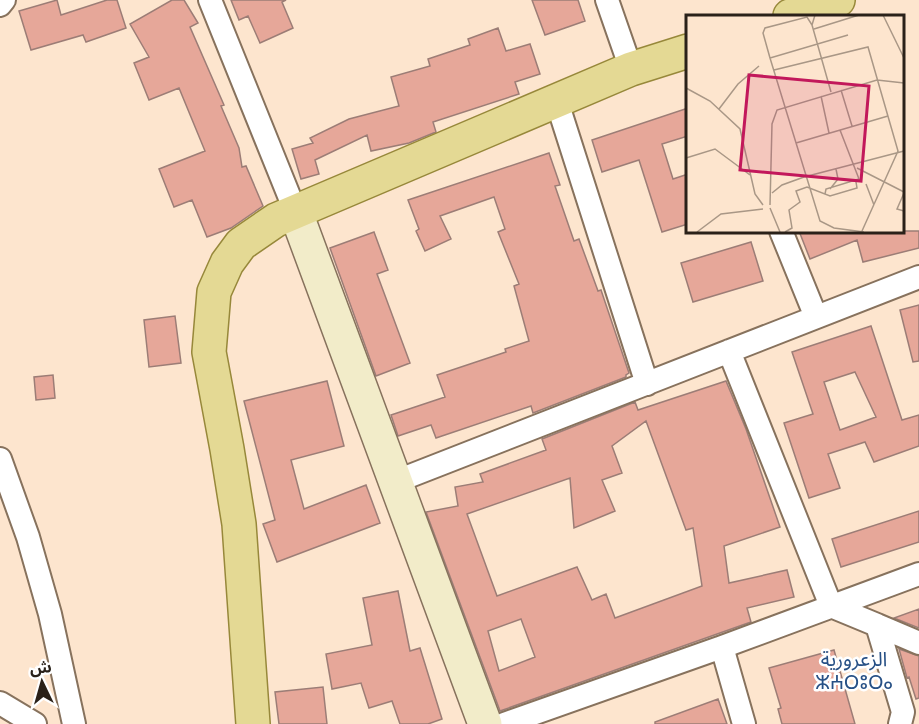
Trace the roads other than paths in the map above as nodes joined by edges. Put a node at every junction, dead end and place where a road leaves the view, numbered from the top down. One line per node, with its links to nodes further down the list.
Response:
1 (4, 0): 5 (street)
2 (210, 0): 10 (street)
3 (608, 0): 8 (street)
4 (838, 0): 6 (main road)
5 (0, 5)
6 (793, 15)
7 (686, 52): 8 (main road)
8 (632, 69): 9 (main road)
9 (557, 102): 10 (main road); 15 (street)
10 (296, 213): 17 (main road); 26 (main road)
11 (781, 232): 13 (street)
12 (919, 277): 13 (street)
13 (816, 317): 14 (street)
14 (729, 351): 15 (street); 19 (street)
15 (646, 384): 17 (street)
16 (0, 459): 25 (street)
17 (397, 481): 27 (main road)
18 (919, 574): 19 (street)
19 (831, 606): 20 (street); 22 (street)
20 (877, 625): 21 (street); 30 (street)
21 (919, 643)
22 (722, 647): 28 (street); 29 (street)
23 (0, 703): 24 (street)
24 (35, 724)
25 (74, 724)
26 (253, 724)
27 (485, 724)
28 (504, 724)
29 (744, 724)
30 (900, 724)

